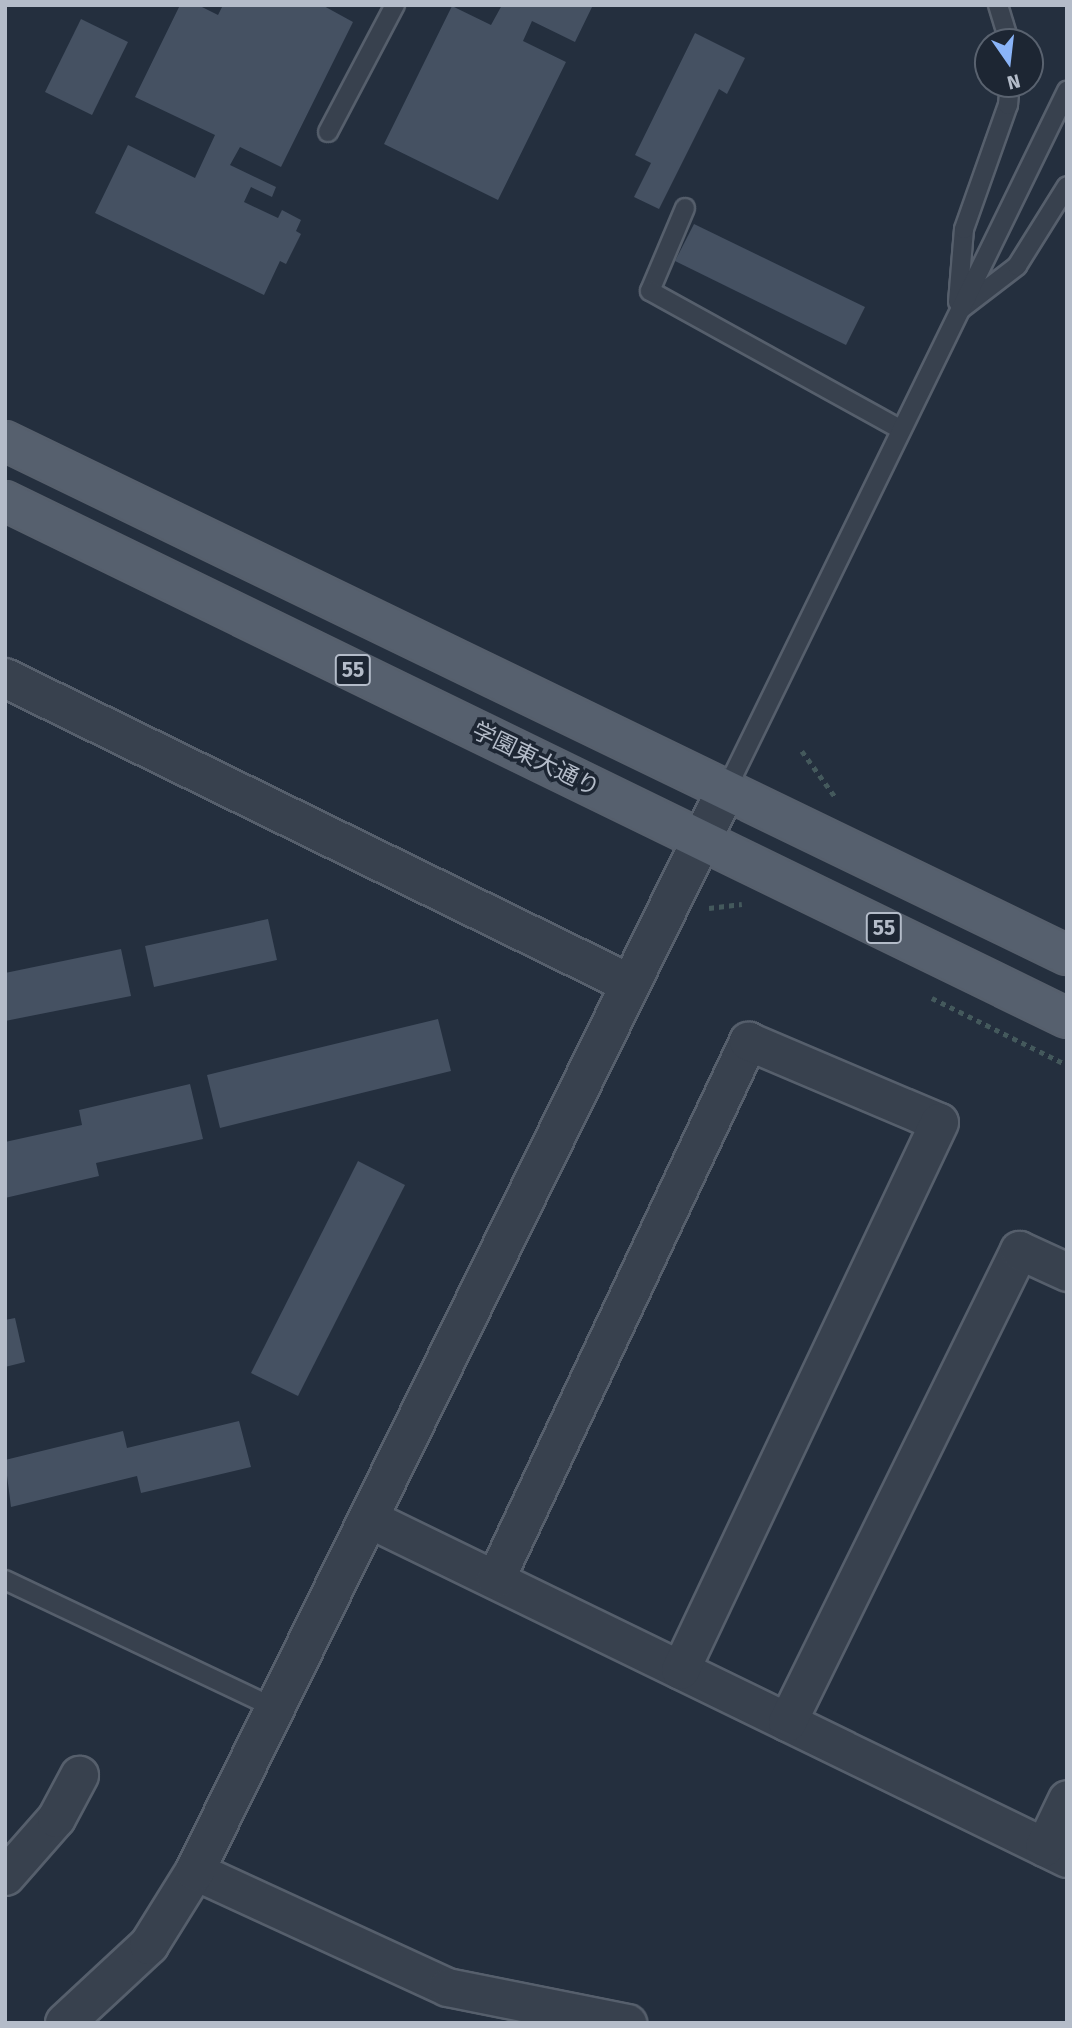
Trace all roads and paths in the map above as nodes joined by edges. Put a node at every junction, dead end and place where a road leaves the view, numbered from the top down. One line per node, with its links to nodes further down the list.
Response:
1 (395, 5): 6 (lane)
2 (998, 5): 3 (lane)
3 (1005, 28)
4 (1067, 91): 9 (lane)
5 (1009, 98): 9 (lane)
6 (328, 132)
7 (1067, 186): 9 (lane)
8 (685, 208): 10 (lane)
9 (958, 312): 10 (lane)
10 (900, 429): 14 (lane)
11 (5, 441): 14 (main road, 55)
12 (5, 501): 15 (main road, 学園東大通り / 55)
13 (5, 678): 19 (street)
14 (727, 788): 15 (street); 18 (main road, 55)
15 (701, 839): 19 (street); 21 (main road, 学園東大通り / 55)
16 (745, 904): 17 (path)
17 (702, 910)
18 (1067, 955)
19 (628, 983): 24 (street)
20 (918, 991): 22 (path)
21 (1067, 1017)
22 (1067, 1065)
23 (1067, 1272): 29 (street)
24 (370, 1519): 25 (street); 28 (street)
25 (495, 1579): 27 (street); 27 (street)
26 (5, 1580): 28 (lane)
27 (680, 1670): 29 (street)
28 (277, 1709): 33 (street)
29 (787, 1722): 32 (street)
30 (79, 1775): 34 (street)
31 (1067, 1799): 32 (street)
32 (1056, 1852)
33 (195, 1871): 35 (street); 36 (street)
34 (5, 1876)
35 (65, 2023)
36 (627, 2023)

